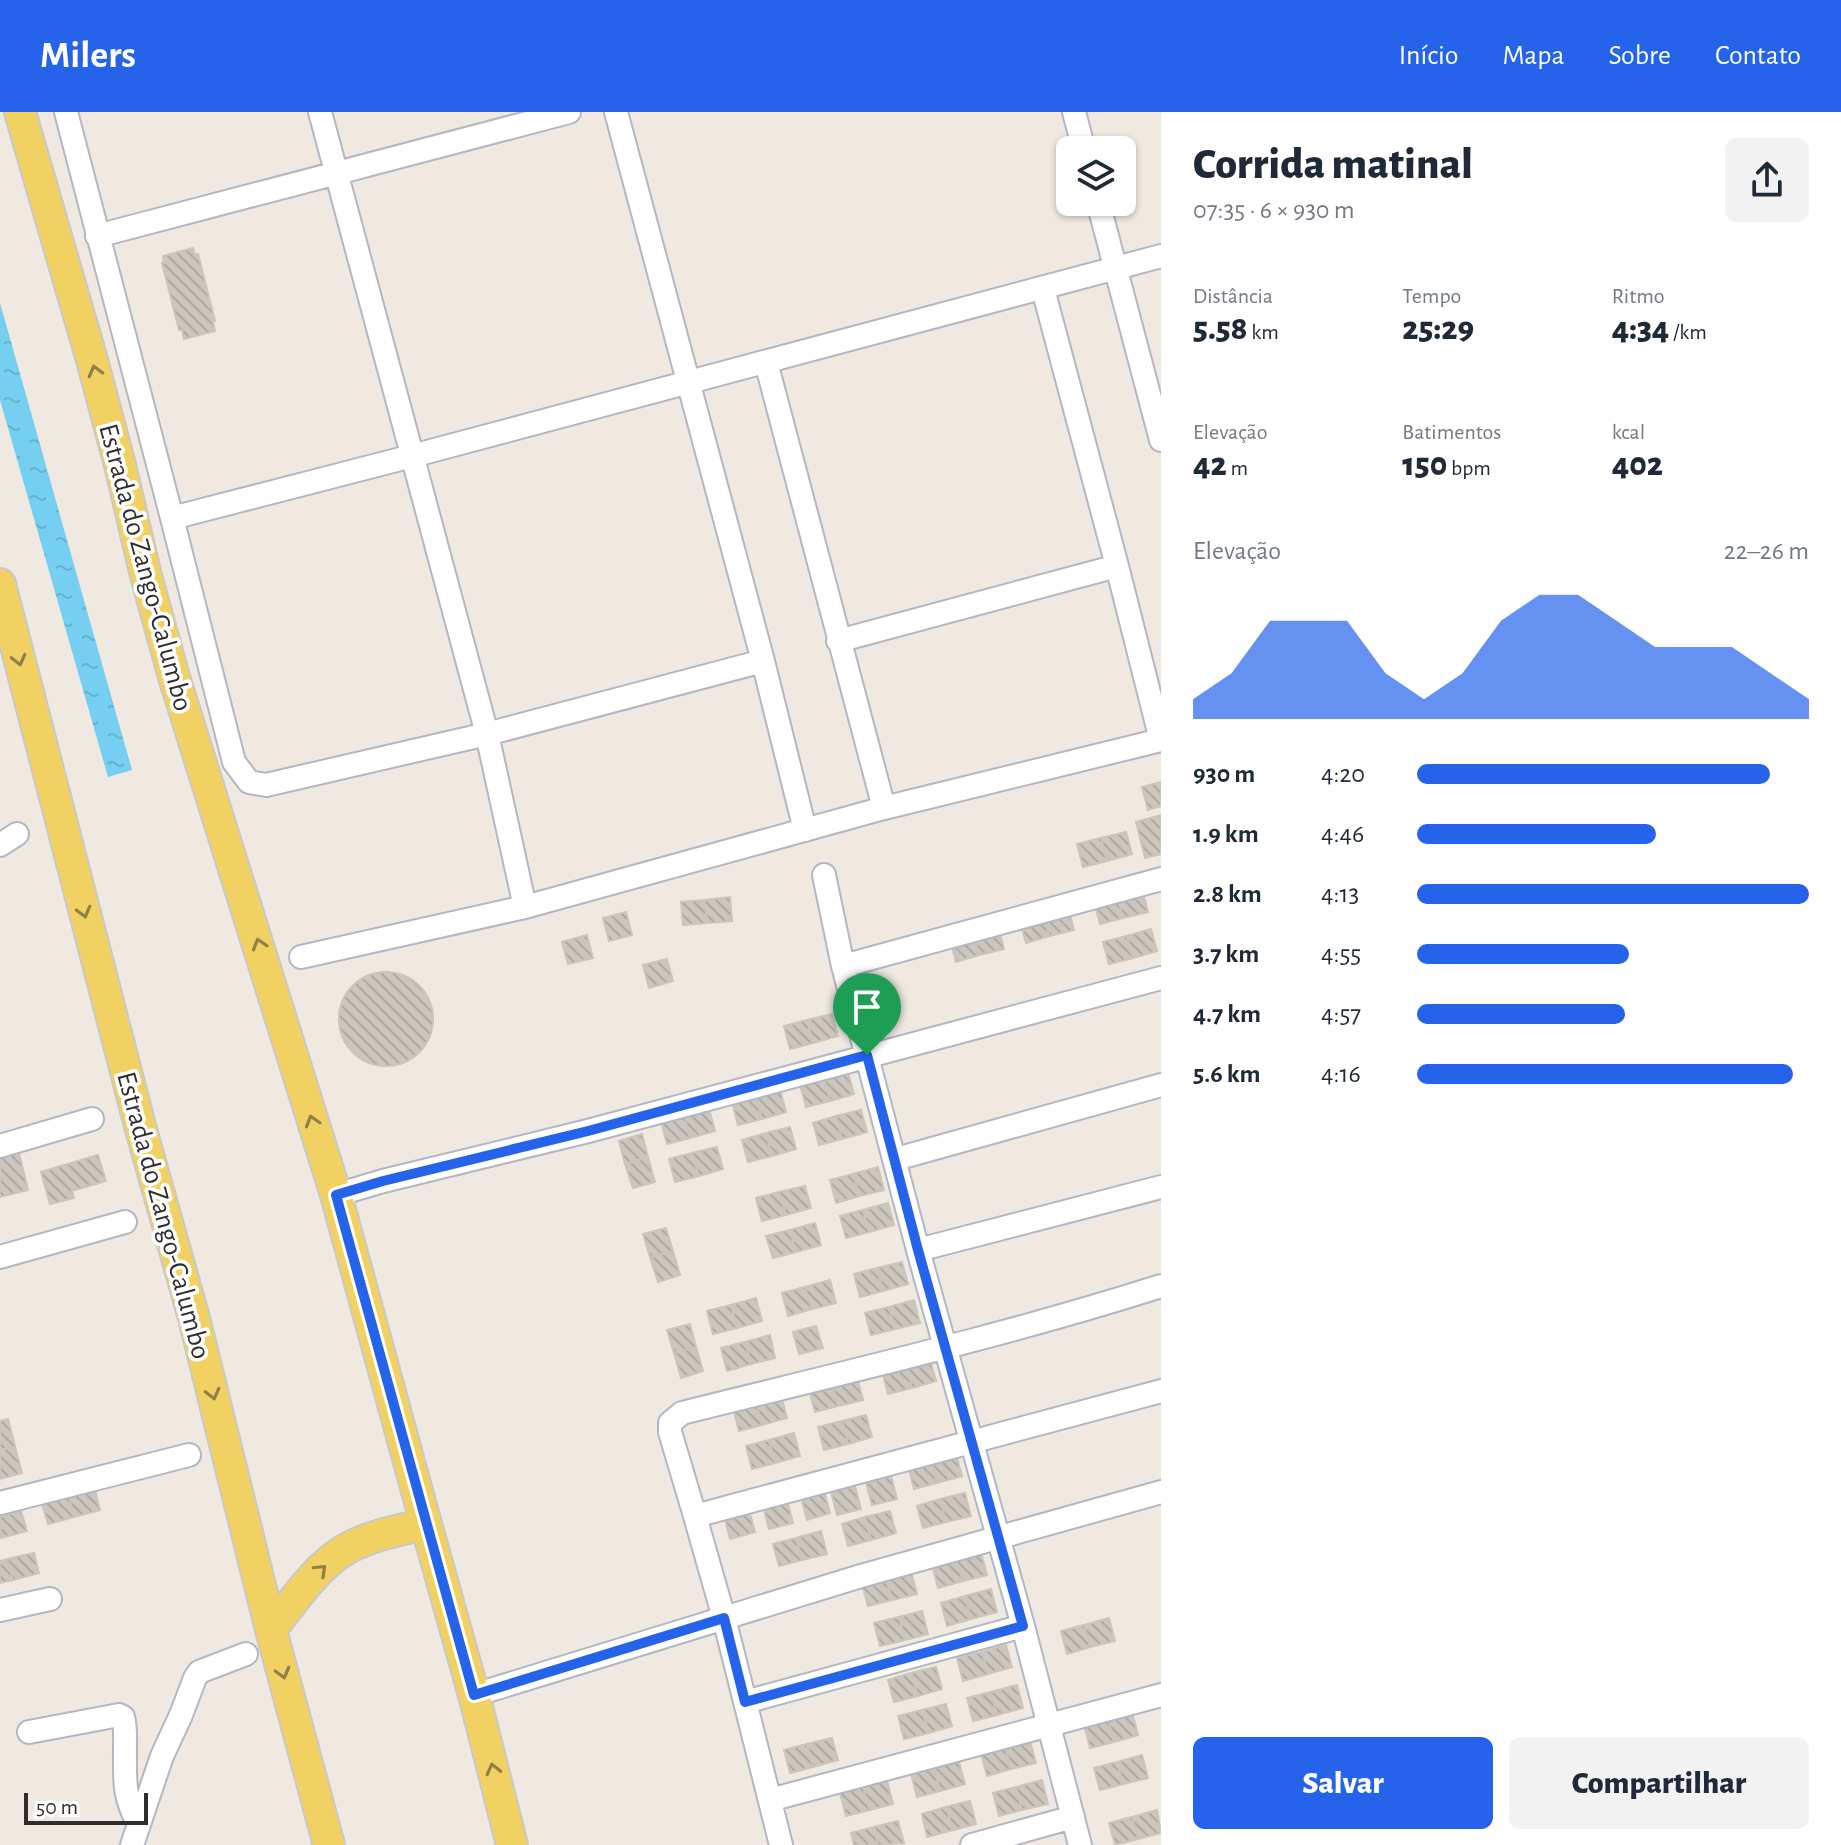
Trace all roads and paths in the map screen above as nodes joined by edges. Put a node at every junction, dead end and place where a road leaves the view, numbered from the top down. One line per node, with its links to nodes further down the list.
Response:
1 (20, 112): 39 (main road, Estrada do Zango-Calumbo, one-way to 1)
2 (66, 112): 10 (street)
3 (320, 112): 8 (street)
4 (569, 112): 8 (street)
5 (616, 112): 15 (street)
6 (1074, 112): 7 (street)
7 (1080, 136)
8 (337, 173): 10 (street); 17 (street)
9 (1102, 216): 12 (street)
10 (97, 236): 18 (street)
11 (1161, 256): 12 (street)
12 (1115, 268): 13 (street); 16 (street)
13 (1043, 289): 14 (street); 19 (street)
14 (766, 362): 15 (street); 21 (street)
15 (688, 382): 17 (street); 22 (street)
16 (1161, 440)
17 (412, 456): 18 (street); 23 (street)
18 (172, 518): 23 (street)
19 (1117, 566): 21 (street); 24 (street)
20 (0, 584): 57 (main road, Estrada do Zango-Calumbo, one-way to 57)
21 (838, 641): 25 (street)
22 (763, 661): 23 (street); 26 (street)
23 (487, 734): 29 (street)
24 (1161, 740): 25 (street)
25 (884, 808): 26 (street)
26 (805, 830): 29 (street)
27 (824, 875): 31 (street)
28 (1161, 879): 31 (street)
29 (525, 907): 30 (street)
30 (301, 957)
31 (843, 966): 33 (street)
32 (1161, 978): 33 (street)
33 (867, 1055): 37 (street); 39 (street)
34 (1161, 1085): 37 (street)
35 (92, 1119): 36 (street)
36 (0, 1146)
37 (896, 1159): 41 (street)
38 (1161, 1187): 41 (street)
39 (336, 1195): 51 (main road, Estrada do Zango-Calumbo)
40 (125, 1222): 42 (street)
41 (918, 1250): 44 (street)
42 (0, 1257)
43 (1161, 1286): 44 (street)
44 (945, 1348): 46 (street); 50 (street)
45 (1161, 1391): 46 (street)
46 (971, 1442): 50 (street); 52 (street)
47 (189, 1455): 49 (street)
48 (1161, 1492): 52 (street)
49 (0, 1503)
50 (695, 1516): 55 (street)
51 (426, 1524): 57 (main road, one-way to 51); 59 (main road, Estrada do Zango-Calumbo)
52 (999, 1537): 55 (street); 56 (street)
53 (50, 1599): 54 (street)
54 (0, 1610)
55 (724, 1618): 59 (street); 61 (street)
56 (1023, 1626): 61 (street); 62 (street)
57 (271, 1630): 67 (main road, Estrada do Zango-Calumbo, one-way to 67)
58 (246, 1654): 66 (street)
59 (474, 1695): 68 (main road, Estrada do Zango-Calumbo, one-way to 59)
60 (1161, 1695): 62 (street)
61 (745, 1702): 64 (street)
62 (1049, 1725): 64 (street); 65 (street)
63 (29, 1732): 66 (street)
64 (770, 1800): 69 (street)
65 (1073, 1817): 70 (street); 71 (street)
66 (136, 1835)
67 (329, 1845)
68 (512, 1845)
69 (781, 1845)
70 (972, 1845)
71 (1080, 1845)

